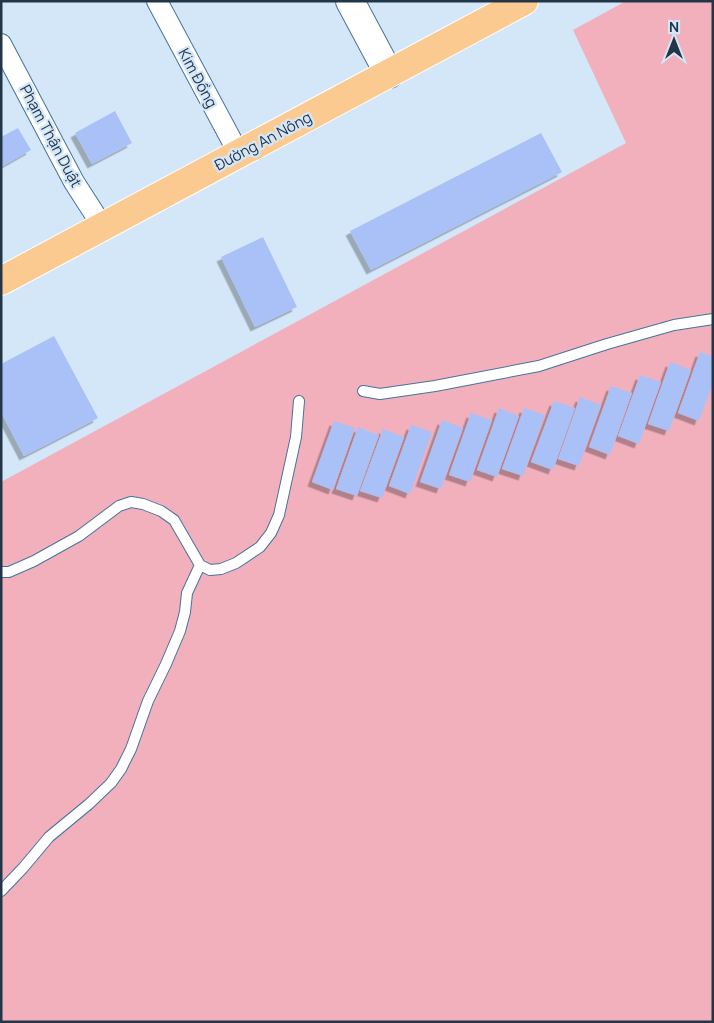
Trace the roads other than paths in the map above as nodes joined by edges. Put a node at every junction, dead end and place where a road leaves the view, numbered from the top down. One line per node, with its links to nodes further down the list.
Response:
1 (158, 1): 6 (street, Kim Đồng)
2 (350, 1): 5 (street)
3 (524, 1): 5 (main road, Đường An Nông)
4 (3, 50): 7 (street, Phạm Thận Duật)
5 (389, 74): 6 (main road, Đường An Nông)
6 (239, 154): 7 (main road, Đường An Nông)
7 (103, 227): 8 (main road, Đường An Nông)
8 (1, 281)
9 (713, 319): 10 (lane)
10 (363, 391)
11 (299, 401): 12 (lane)
12 (200, 565): 13 (lane); 14 (lane)
13 (1, 572)
14 (1, 891)

